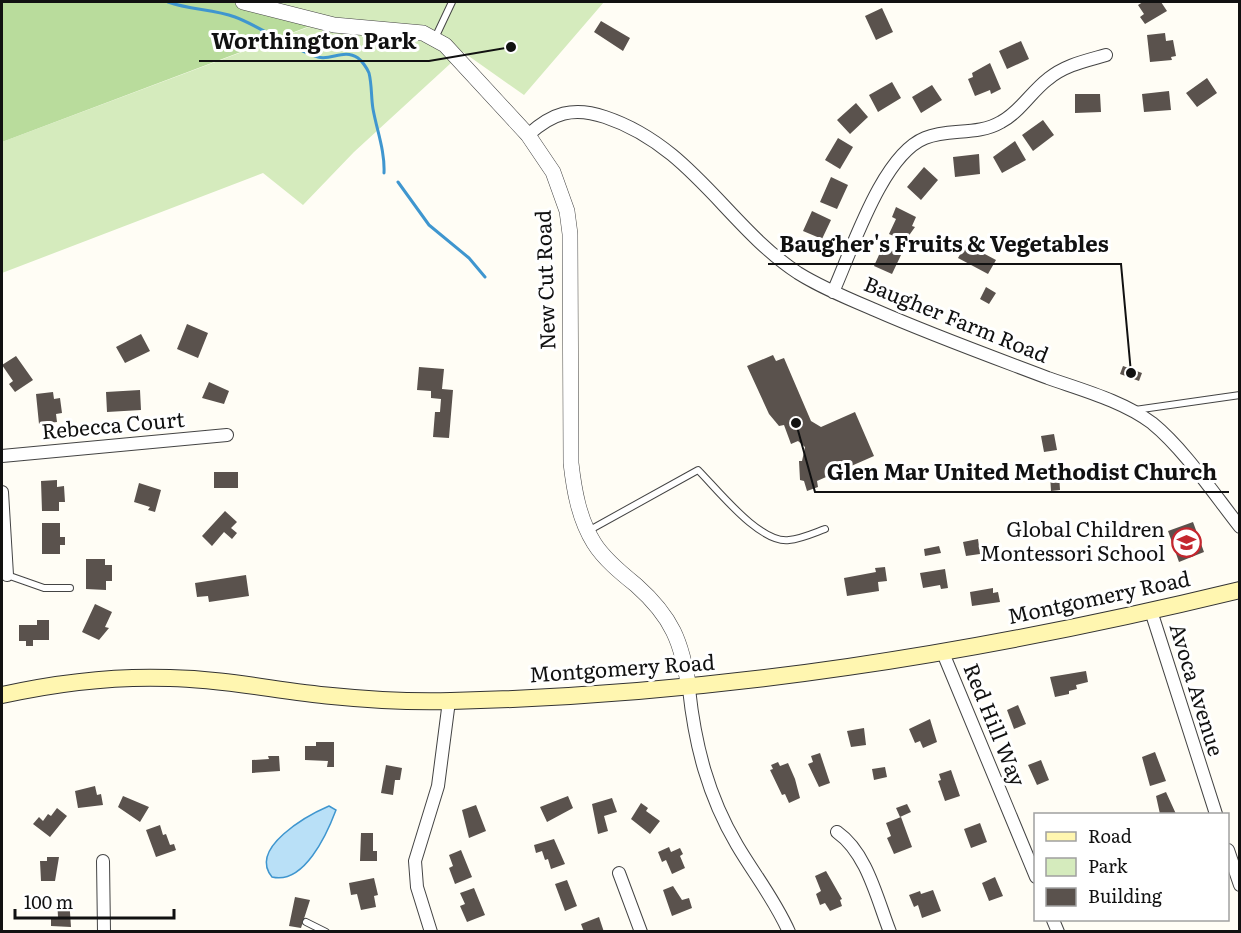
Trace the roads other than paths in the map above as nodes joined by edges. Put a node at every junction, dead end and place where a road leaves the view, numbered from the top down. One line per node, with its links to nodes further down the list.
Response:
1 (243, 2): 3 (street, New Cut Road)
2 (452, 2): 3 (lane)
3 (435, 38): 5 (street, New Cut Road)
4 (1106, 56): 6 (street)
5 (528, 135): 6 (street, Baugher Farm Road); 14 (street, New Cut Road)
6 (833, 292): 8 (street, Baugher Farm Road)
7 (1239, 394): 8 (lane)
8 (1131, 411): 12 (street, Baugher Farm Road)
9 (227, 435): 10 (street, Rebecca Court)
10 (2, 456)
11 (2, 492): 15 (street)
12 (1239, 527)
13 (825, 529): 14 (lane)
14 (588, 531): 20 (street, New Cut Road)
15 (7, 575): 16 (lane)
16 (70, 588)
17 (1239, 590): 18 (main road, Montgomery Road)
18 (1151, 611): 19 (main road, Montgomery Road); 23 (street, Avoca Avenue)
19 (943, 653): 20 (main road, Montgomery Road); 28 (street, Red Hill Way)
20 (688, 689): 22 (main road, Montgomery Road); 35 (street)
21 (2, 695): 22 (main road, Montgomery Road)
22 (448, 702): 33 (street)
23 (1216, 813)
24 (837, 832): 36 (street)
25 (1229, 856): 29 (street)
26 (102, 861): 31 (street)
27 (619, 873): 34 (street)
28 (1034, 875)
29 (1239, 885)
30 (306, 922): 32 (lane)
31 (104, 932)
32 (326, 932)
33 (431, 932)
34 (641, 932)
35 (789, 932)
36 (890, 932)

